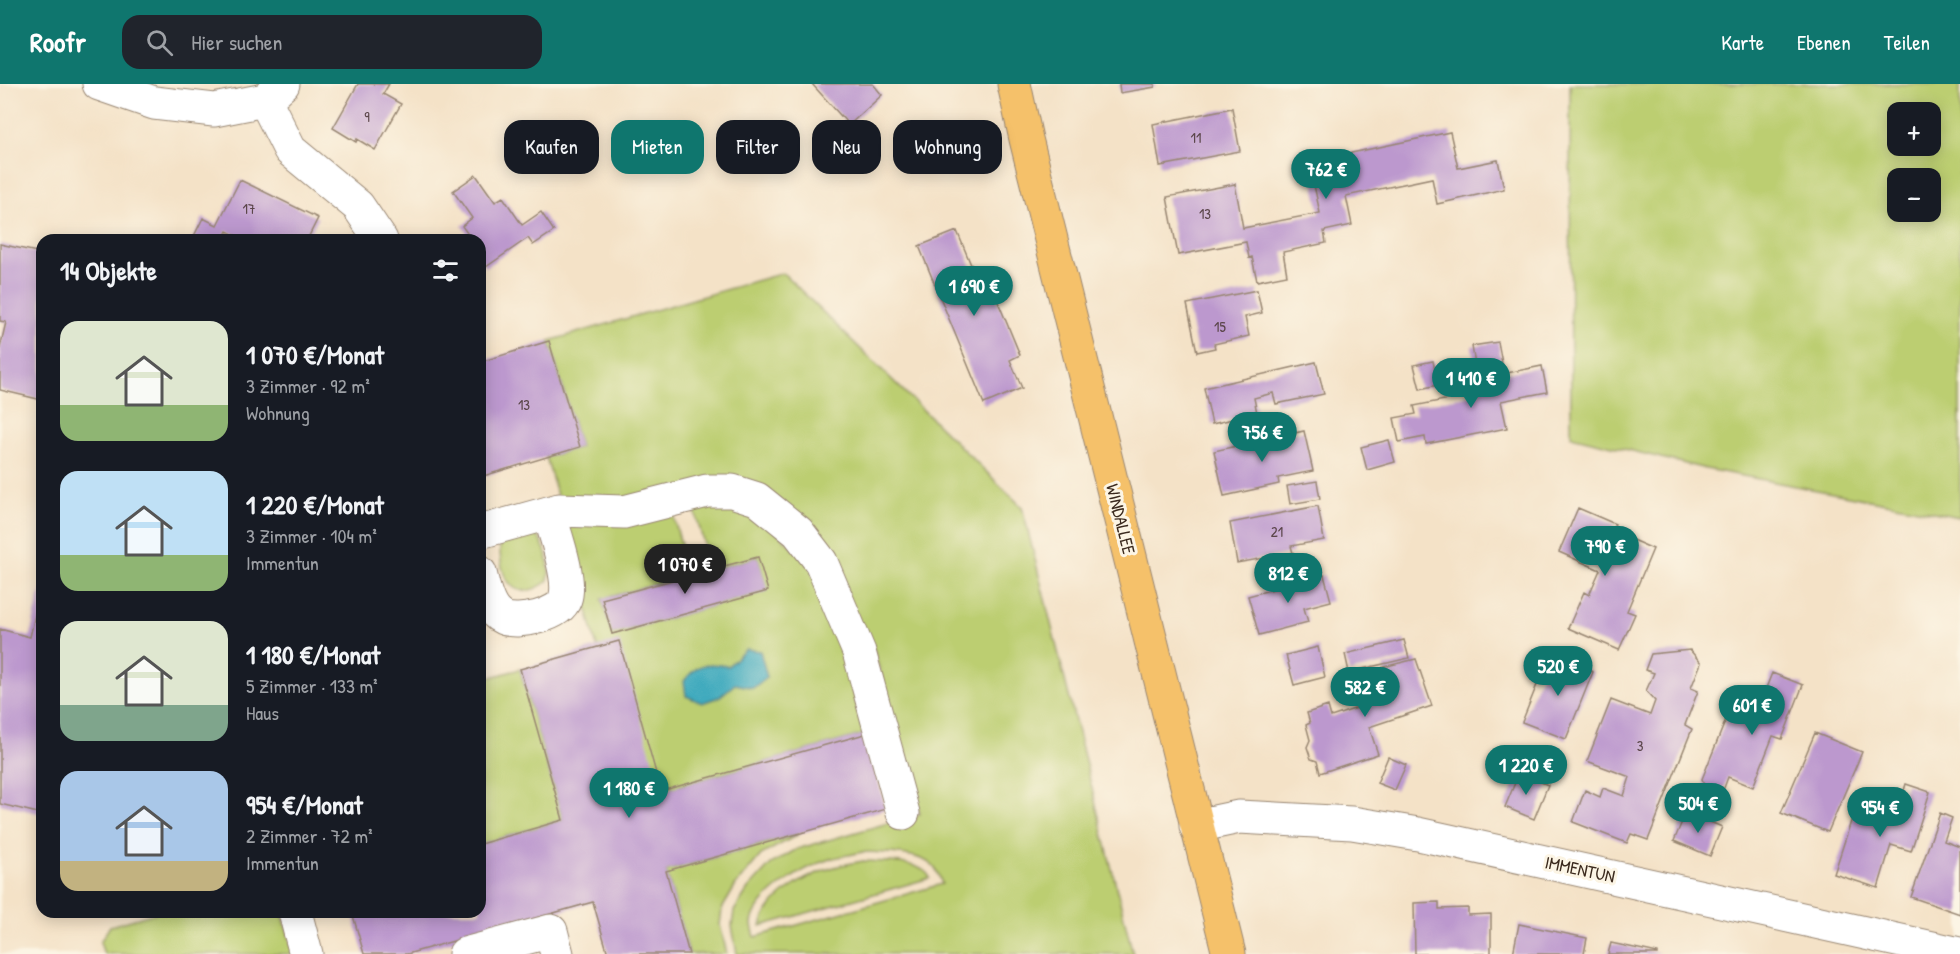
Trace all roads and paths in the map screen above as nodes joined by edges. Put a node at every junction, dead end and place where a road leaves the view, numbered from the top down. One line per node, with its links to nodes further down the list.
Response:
1 (99, 84): 3 (street)
2 (1014, 84): 9 (main road, WINDALLEE)
3 (274, 92): 4 (street)
4 (377, 234)
5 (549, 513): 6 (street); 7 (street); 8 (street)
6 (486, 530)
7 (486, 596)
8 (903, 813)
9 (1196, 826): 14 (main road, WINDALLEE); 15 (street, IMMENTUN)
10 (297, 918): 11 (street)
11 (306, 954)
12 (465, 954): 13 (street)
13 (557, 954)
14 (1229, 954)
15 (1960, 954)

